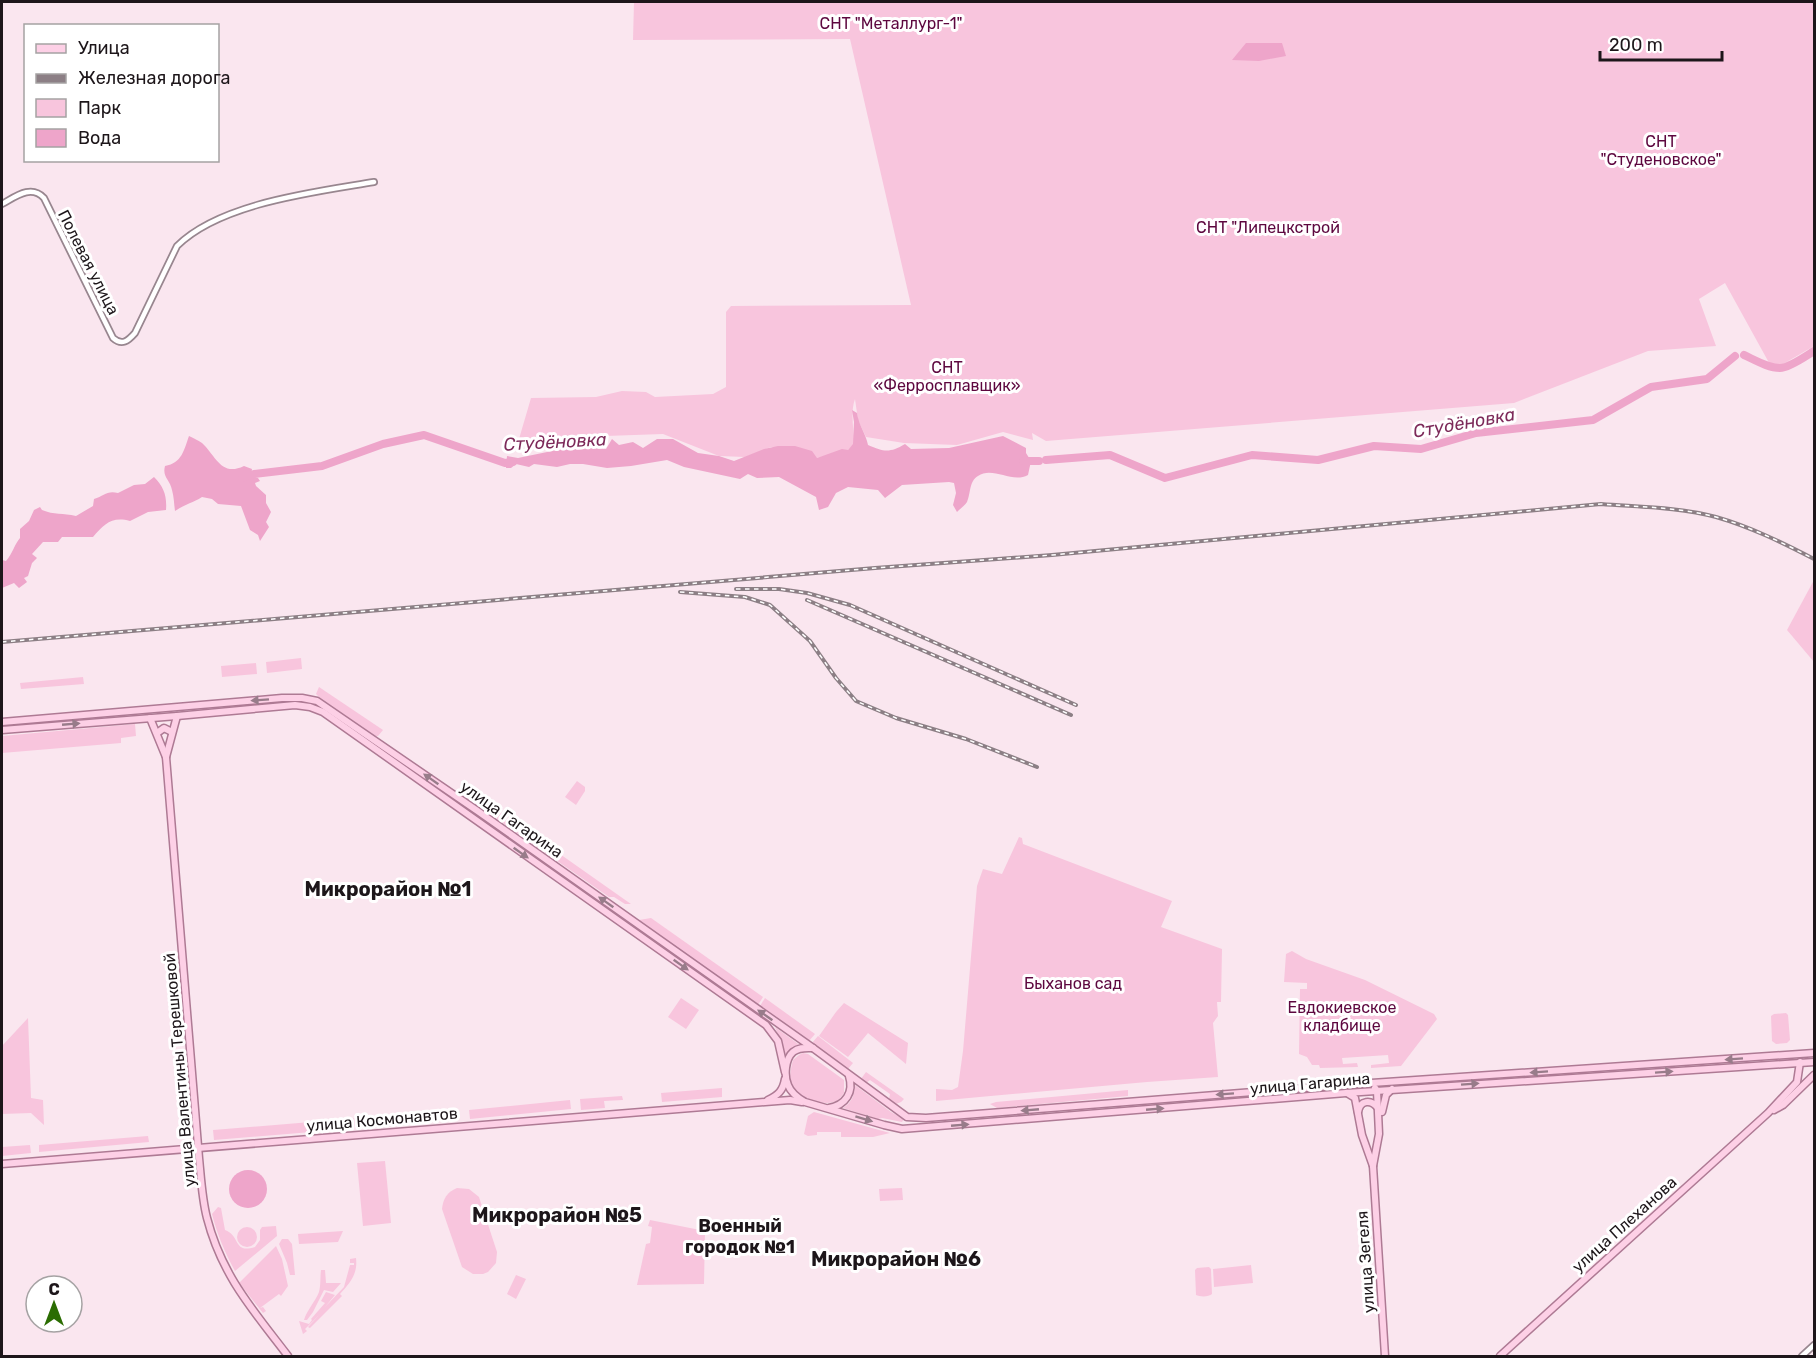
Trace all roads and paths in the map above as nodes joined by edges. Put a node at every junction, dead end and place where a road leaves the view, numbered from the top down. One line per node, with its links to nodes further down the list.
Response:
1 (374, 182): 2 (street, Полевая улица)
2 (2, 204)
3 (167, 708): 4 (main road, улица Гагарина); 5 (main road); 12 (main road, улица Гагарина, one-way to 3)
4 (156, 709): 6 (main road); 7 (main road)
5 (177, 716): 6 (main road, улица Гагарина); 9 (main road); 12 (main road, улица Гагарина)
6 (150, 718): 8 (main road, one-way to 6); 10 (main road)
7 (2, 722)
8 (2, 730)
9 (172, 732): 10 (main road); 11 (main road)
10 (157, 733): 11 (main road)
11 (166, 754): 40 (main road, улица Валентины Терешковой)
12 (395, 759): 13 (main road, улица Гагарина, one-way to 12); 20 (main road, улица Гагарина, one-way to 20)
13 (813, 1048): 20 (main road); 21 (main road)
14 (1813, 1053): 15 (main road, улица Гагарина); 17 (main road, улица Гагарина)
15 (1792, 1055): 16 (main road, улица Гагарина, one-way to 16); 17 (main road)
16 (1693, 1061): 19 (main road); 23 (main road, улица Гагарина, one-way to 23)
17 (1803, 1062): 18 (main road, улица Гагарина); 19 (main road, улица Гагарина); 25 (main road); 36 (main road, улица Плеханова)
18 (1815, 1062)
19 (1689, 1070): 26 (main road, улица Гагарина, one-way to 19)
20 (786, 1075): 29 (main road); 30 (main road)
21 (848, 1075): 31 (main road, улица Гагарина, one-way to 21); 32 (main road)
22 (1815, 1075): 25 (main road, улица Плеханова)
23 (1401, 1082): 24 (main road, улица Гагарина); 26 (main road)
24 (1367, 1083): 27 (main road); 31 (main road, улица Гагарина, one-way to 31)
25 (1800, 1088): 36 (main road, улица Плеханова)
26 (1390, 1090): 27 (main road, улица Гагарина); 37 (main road)
27 (1377, 1091): 28 (main road, улица Гагарина); 33 (main road)
28 (1346, 1093): 34 (main road); 35 (main road, улица Гагарина, one-way to 28)
29 (765, 1102): 30 (main road, улица Космонавтов); 40 (main road, улица Космонавтов)
30 (805, 1102): 32 (main road)
31 (1102, 1104): 35 (main road)
32 (826, 1108): 35 (main road, улица Гагарина, one-way to 35)
33 (1379, 1109): 34 (main road); 37 (main road)
34 (1358, 1112): 39 (main road)
35 (1103, 1113)
36 (1768, 1113): 46 (main road, улица Плеханова)
37 (1380, 1124): 38 (main road)
38 (1379, 1134): 39 (main road); 42 (main road)
39 (1362, 1135): 42 (main road)
40 (198, 1147): 41 (main road, улица Космонавтов); 44 (main road, улица Валентины Терешковой)
41 (2, 1164)
42 (1372, 1166): 45 (main road, улица Зегеля)
43 (1815, 1345): 47 (street)
44 (288, 1356)
45 (1385, 1356)
46 (1500, 1356)
47 (1802, 1356)

